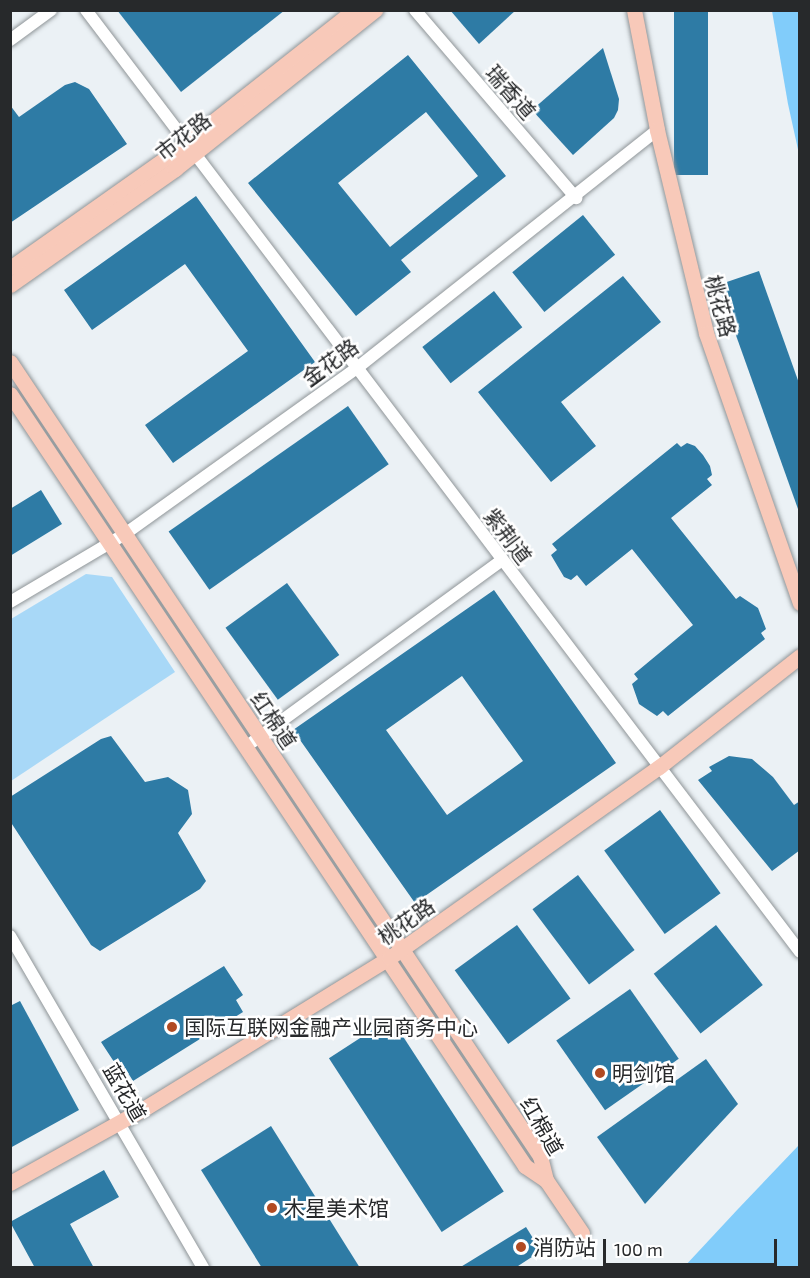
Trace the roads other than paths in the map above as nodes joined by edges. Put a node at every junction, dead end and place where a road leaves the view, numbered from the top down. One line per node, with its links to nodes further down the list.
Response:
1 (51, 10): 7 (street)
2 (86, 10): 9 (street, 紫荆道)
3 (354, 10): 9 (main road, 市花路)
4 (375, 10): 9 (main road, 市花路)
5 (416, 10): 10 (street, 瑞香道)
6 (634, 10): 8 (main road, 桃花路)
7 (10, 40)
8 (657, 130): 10 (street, 金花路); 19 (main road, 桃花路)
9 (190, 148): 11 (main road, 市花路); 12 (main road, 市花路); 14 (street, 紫荆道)
10 (576, 198): 14 (street, 金花路)
11 (10, 268)
12 (10, 285)
13 (10, 362): 16 (main road, 红棉道)
14 (357, 368): 16 (street, 金花路); 17 (street, 紫荆道)
15 (10, 394): 16 (main road, 红棉道)
16 (118, 538): 18 (street, 金花路); 21 (main road, 红棉道); 22 (main road, 红棉道)
17 (502, 560): 21 (street); 23 (street, 紫荆道)
18 (10, 602)
19 (800, 603)
20 (800, 656): 23 (main road, 桃花路)
21 (261, 738): 22 (street); 25 (main road, 红棉道)
22 (247, 746): 27 (main road, 红棉道)
23 (659, 767): 25 (main road, 桃花路); 26 (street, 紫荆道)
24 (10, 936): 28 (street, 蓝花道)
25 (402, 950): 27 (main road, 桃花路); 29 (main road, 红棉道)
26 (800, 952)
27 (389, 958): 28 (main road, 桃花路); 29 (main road, 红棉道)
28 (120, 1123): 30 (main road, 桃花路); 32 (street, 蓝花道)
29 (546, 1180): 31 (main road)
30 (10, 1183)
31 (582, 1233)
32 (203, 1268)

